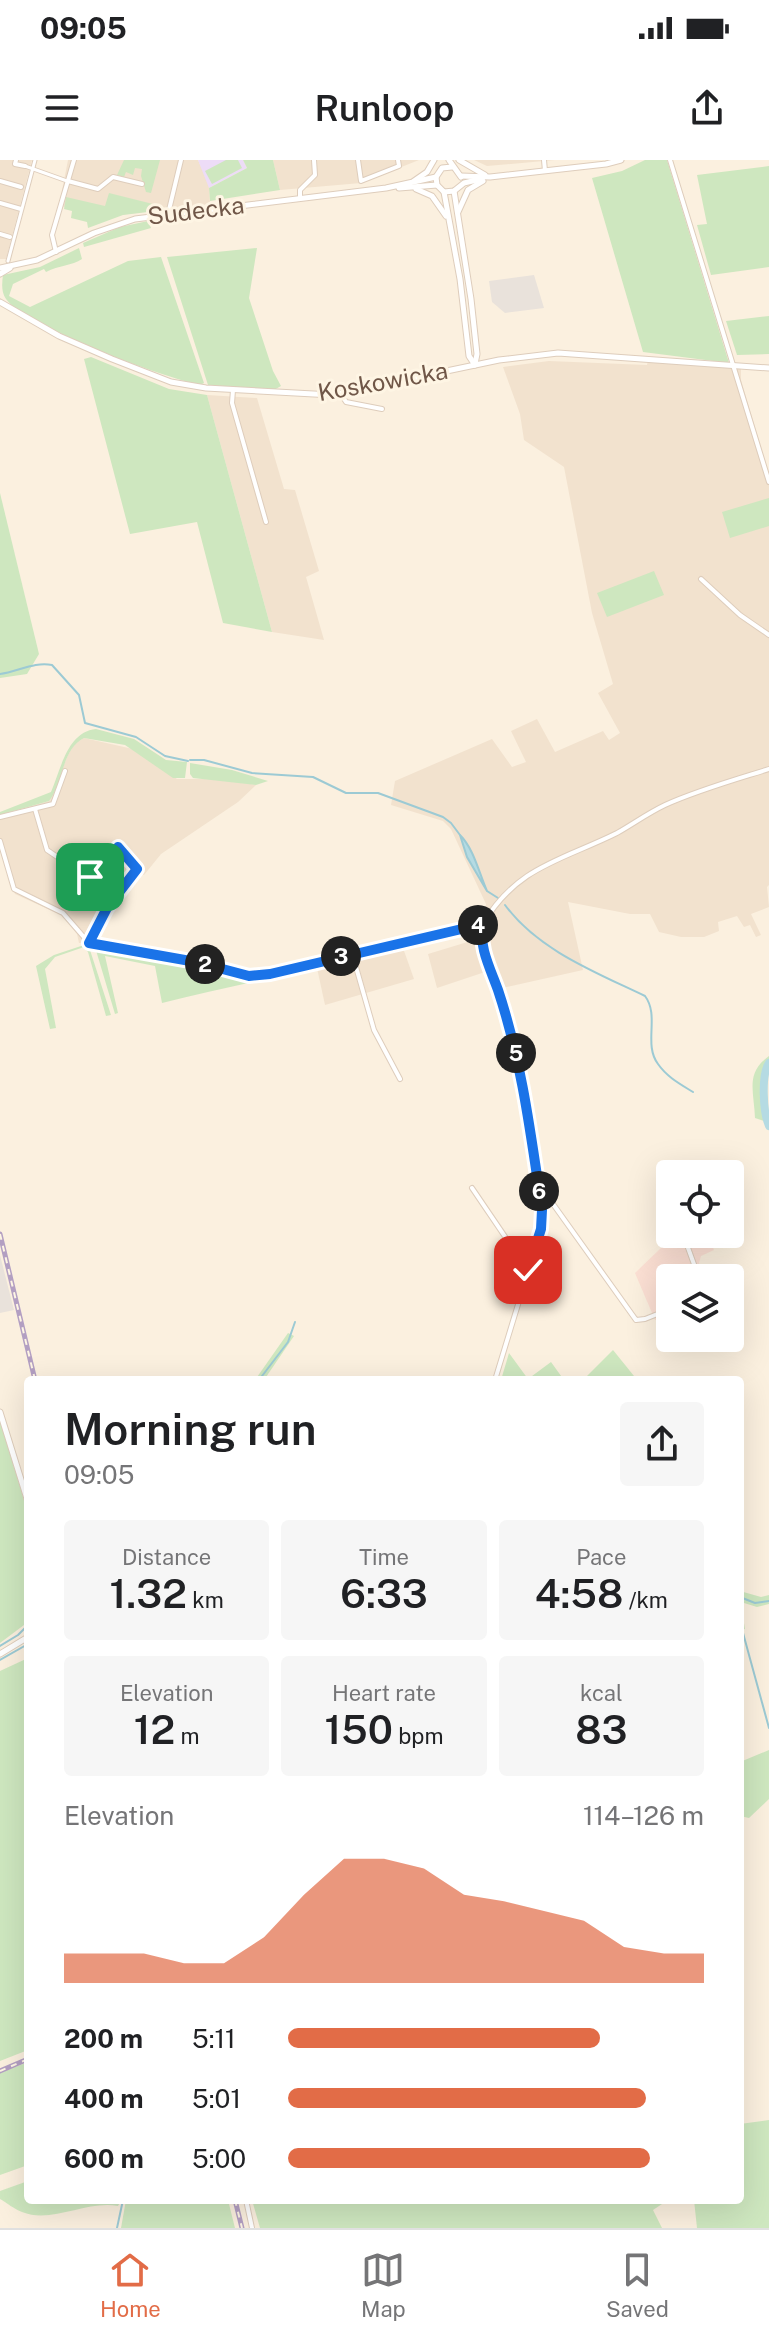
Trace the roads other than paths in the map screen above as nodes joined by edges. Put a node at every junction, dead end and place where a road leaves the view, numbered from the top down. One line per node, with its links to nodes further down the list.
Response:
1 (16, 160): 15 (street)
2 (35, 160): 18 (street)
3 (74, 160): 24 (street)
4 (181, 160): 36 (street)
5 (314, 160): 32 (street)
6 (358, 160): 7 (street)
7 (398, 160)
8 (434, 160): 27 (street)
9 (442, 160): 17 (street)
10 (449, 160): 16 (street)
11 (459, 160): 22 (street)
12 (544, 160): 19 (street)
13 (621, 160): 19 (street)
14 (670, 160): 48 (street)
15 (25, 166): 18 (street)
16 (452, 167): 17 (street); 20 (street)
17 (442, 168): 21 (street)
18 (33, 170): 24 (street); 34 (street)
19 (545, 171): 22 (street)
20 (461, 176): 22 (street); 28 (street)
21 (436, 177): 26 (street); 27 (street, Sudecka)
22 (490, 177): 28 (street); 35 (street)
23 (0, 181): 29 (street)
24 (68, 181): 25 (street); 40 (street)
25 (142, 184)
26 (437, 185): 27 (street, Sudecka); 31 (street)
27 (412, 186): 32 (street, Sudecka); 37 (street)
28 (460, 186): 30 (street)
29 (21, 187)
30 (454, 191): 31 (street); 35 (street)
31 (444, 192): 37 (street)
32 (300, 198): 36 (street, Sudecka)
33 (0, 203): 34 (street)
34 (21, 209): 41 (street)
35 (458, 213): 44 (street)
36 (168, 214): 40 (street, Sudecka)
37 (449, 220): 45 (street)
38 (0, 234): 39 (street)
39 (10, 237)
40 (56, 252): 42 (street, Sudecka)
41 (8, 261)
42 (0, 271)
43 (0, 300): 51 (street, Koskowicka)
44 (477, 354): 46 (street); 47 (street)
45 (469, 356): 47 (street); 49 (street)
46 (487, 362): 47 (street, Koskowicka); 48 (street, Koskowicka)
47 (475, 365): 49 (street, Koskowicka)
48 (735, 366): 50 (street, Koskowicka); 54 (street)
49 (460, 368): 52 (street, Koskowicka)
50 (769, 368)
51 (233, 390): 52 (street, Koskowicka); 55 (street)
52 (341, 394): 53 (street)
53 (382, 409)
54 (769, 482)
55 (266, 522)
56 (701, 579): 57 (street)
57 (769, 635)
58 (769, 769): 63 (street)
59 (65, 771): 60 (street)
60 (35, 809): 61 (street); 64 (street)
61 (0, 817)
62 (0, 841): 64 (street)
63 (483, 924): 65 (street); 67 (street)
64 (89, 943): 65 (street)
65 (352, 953): 66 (street)
66 (400, 1079)
67 (538, 1183): 69 (street); 70 (street)
68 (472, 1188): 69 (street)
69 (528, 1270): 71 (street)
70 (656, 1315)
71 (496, 1376)
72 (0, 1412): 73 (street)
73 (24, 1489)
74 (24, 1639): 75 (street)
75 (0, 1654)
76 (247, 2204): 77 (street)
77 (252, 2228)

